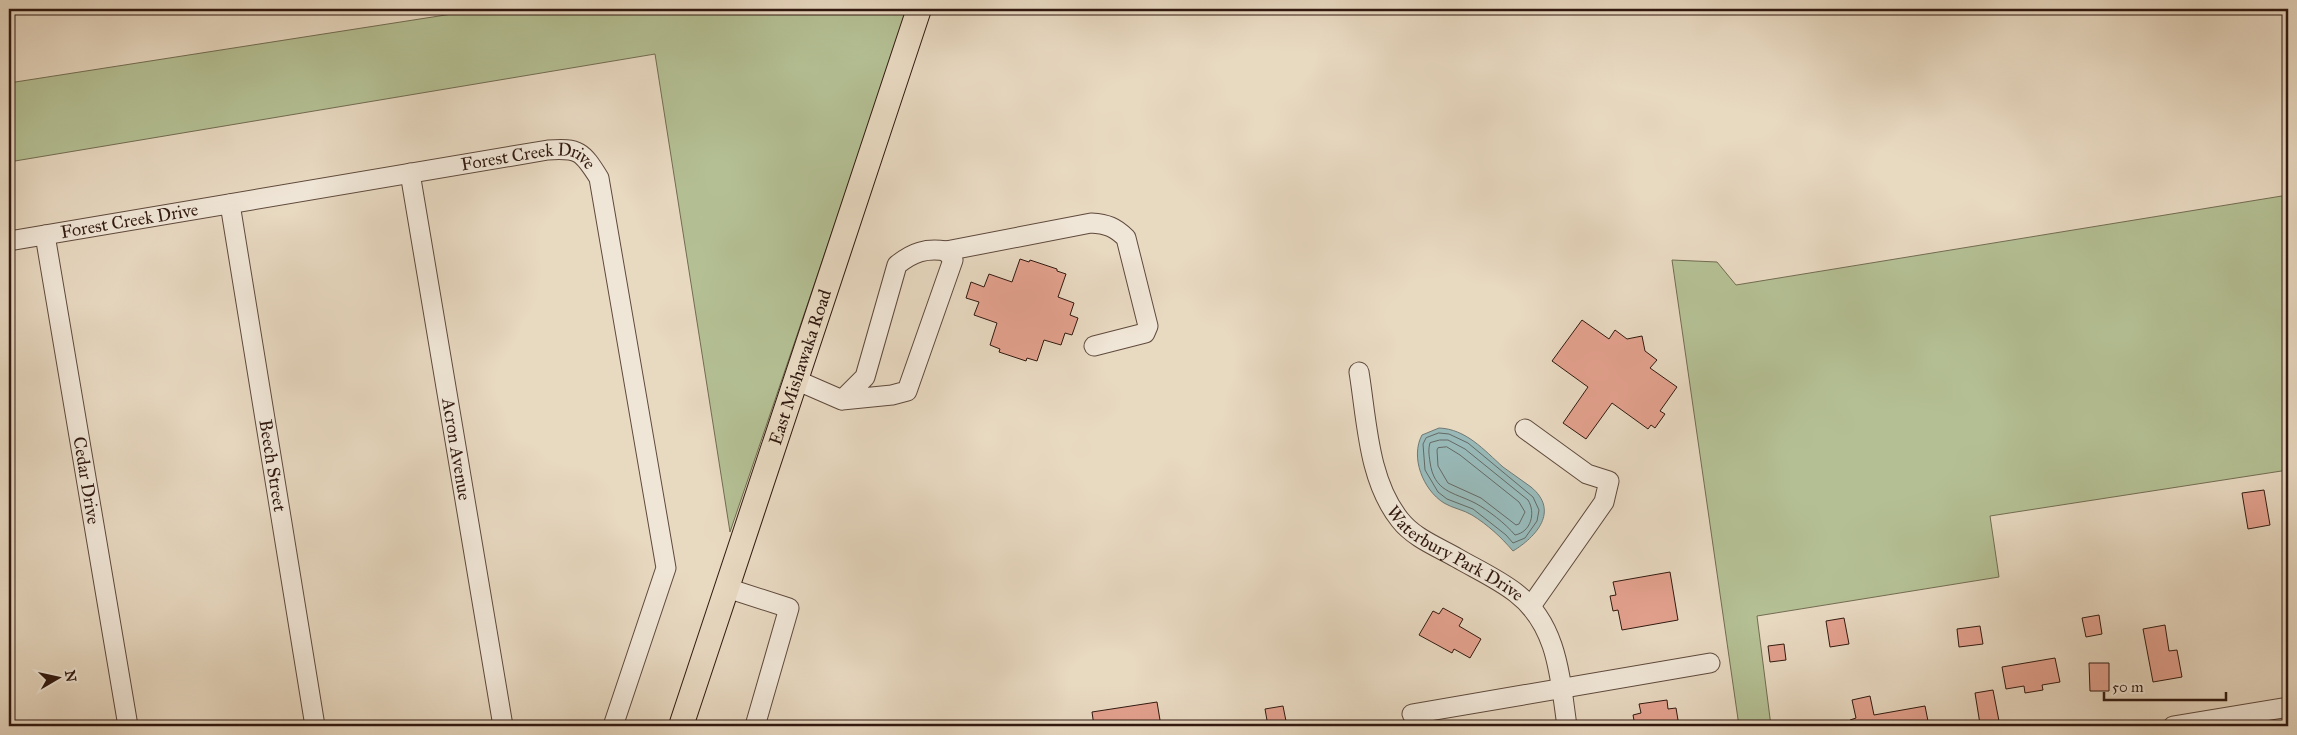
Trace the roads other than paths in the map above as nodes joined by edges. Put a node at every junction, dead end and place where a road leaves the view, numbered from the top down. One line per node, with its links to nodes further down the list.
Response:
1 (919, 9): 9 (main road, East Mishawaka Road)
2 (410, 173): 3 (street, Forest Creek Drive); 20 (street, Acron Avenue); 21 (street, Forest Creek Drive)
3 (230, 204): 4 (street, Forest Creek Drive); 19 (street, Beech Street)
4 (45, 235): 5 (street, Forest Creek Drive); 18 (street, Cedar Drive)
5 (9, 241)
6 (946, 251): 7 (street); 10 (street); 10 (street)
7 (1094, 346)
8 (1359, 372): 13 (street, Waterbury Park Drive)
9 (796, 380): 10 (street); 12 (main road, East Mishawaka Road)
10 (842, 400)
11 (1525, 429): 13 (street)
12 (727, 588): 22 (main road, East Mishawaka Road); 23 (street)
13 (1532, 606): 15 (street, Waterbury Park Drive)
14 (1710, 663): 15 (street)
15 (1562, 687): 17 (street); 24 (street, Waterbury Park Drive)
16 (2288, 707): 25 (street)
17 (1412, 714)
18 (128, 726)
19 (316, 726)
20 (503, 726)
21 (612, 726)
22 (681, 726)
23 (754, 726)
24 (1567, 726)
25 (2174, 726)

